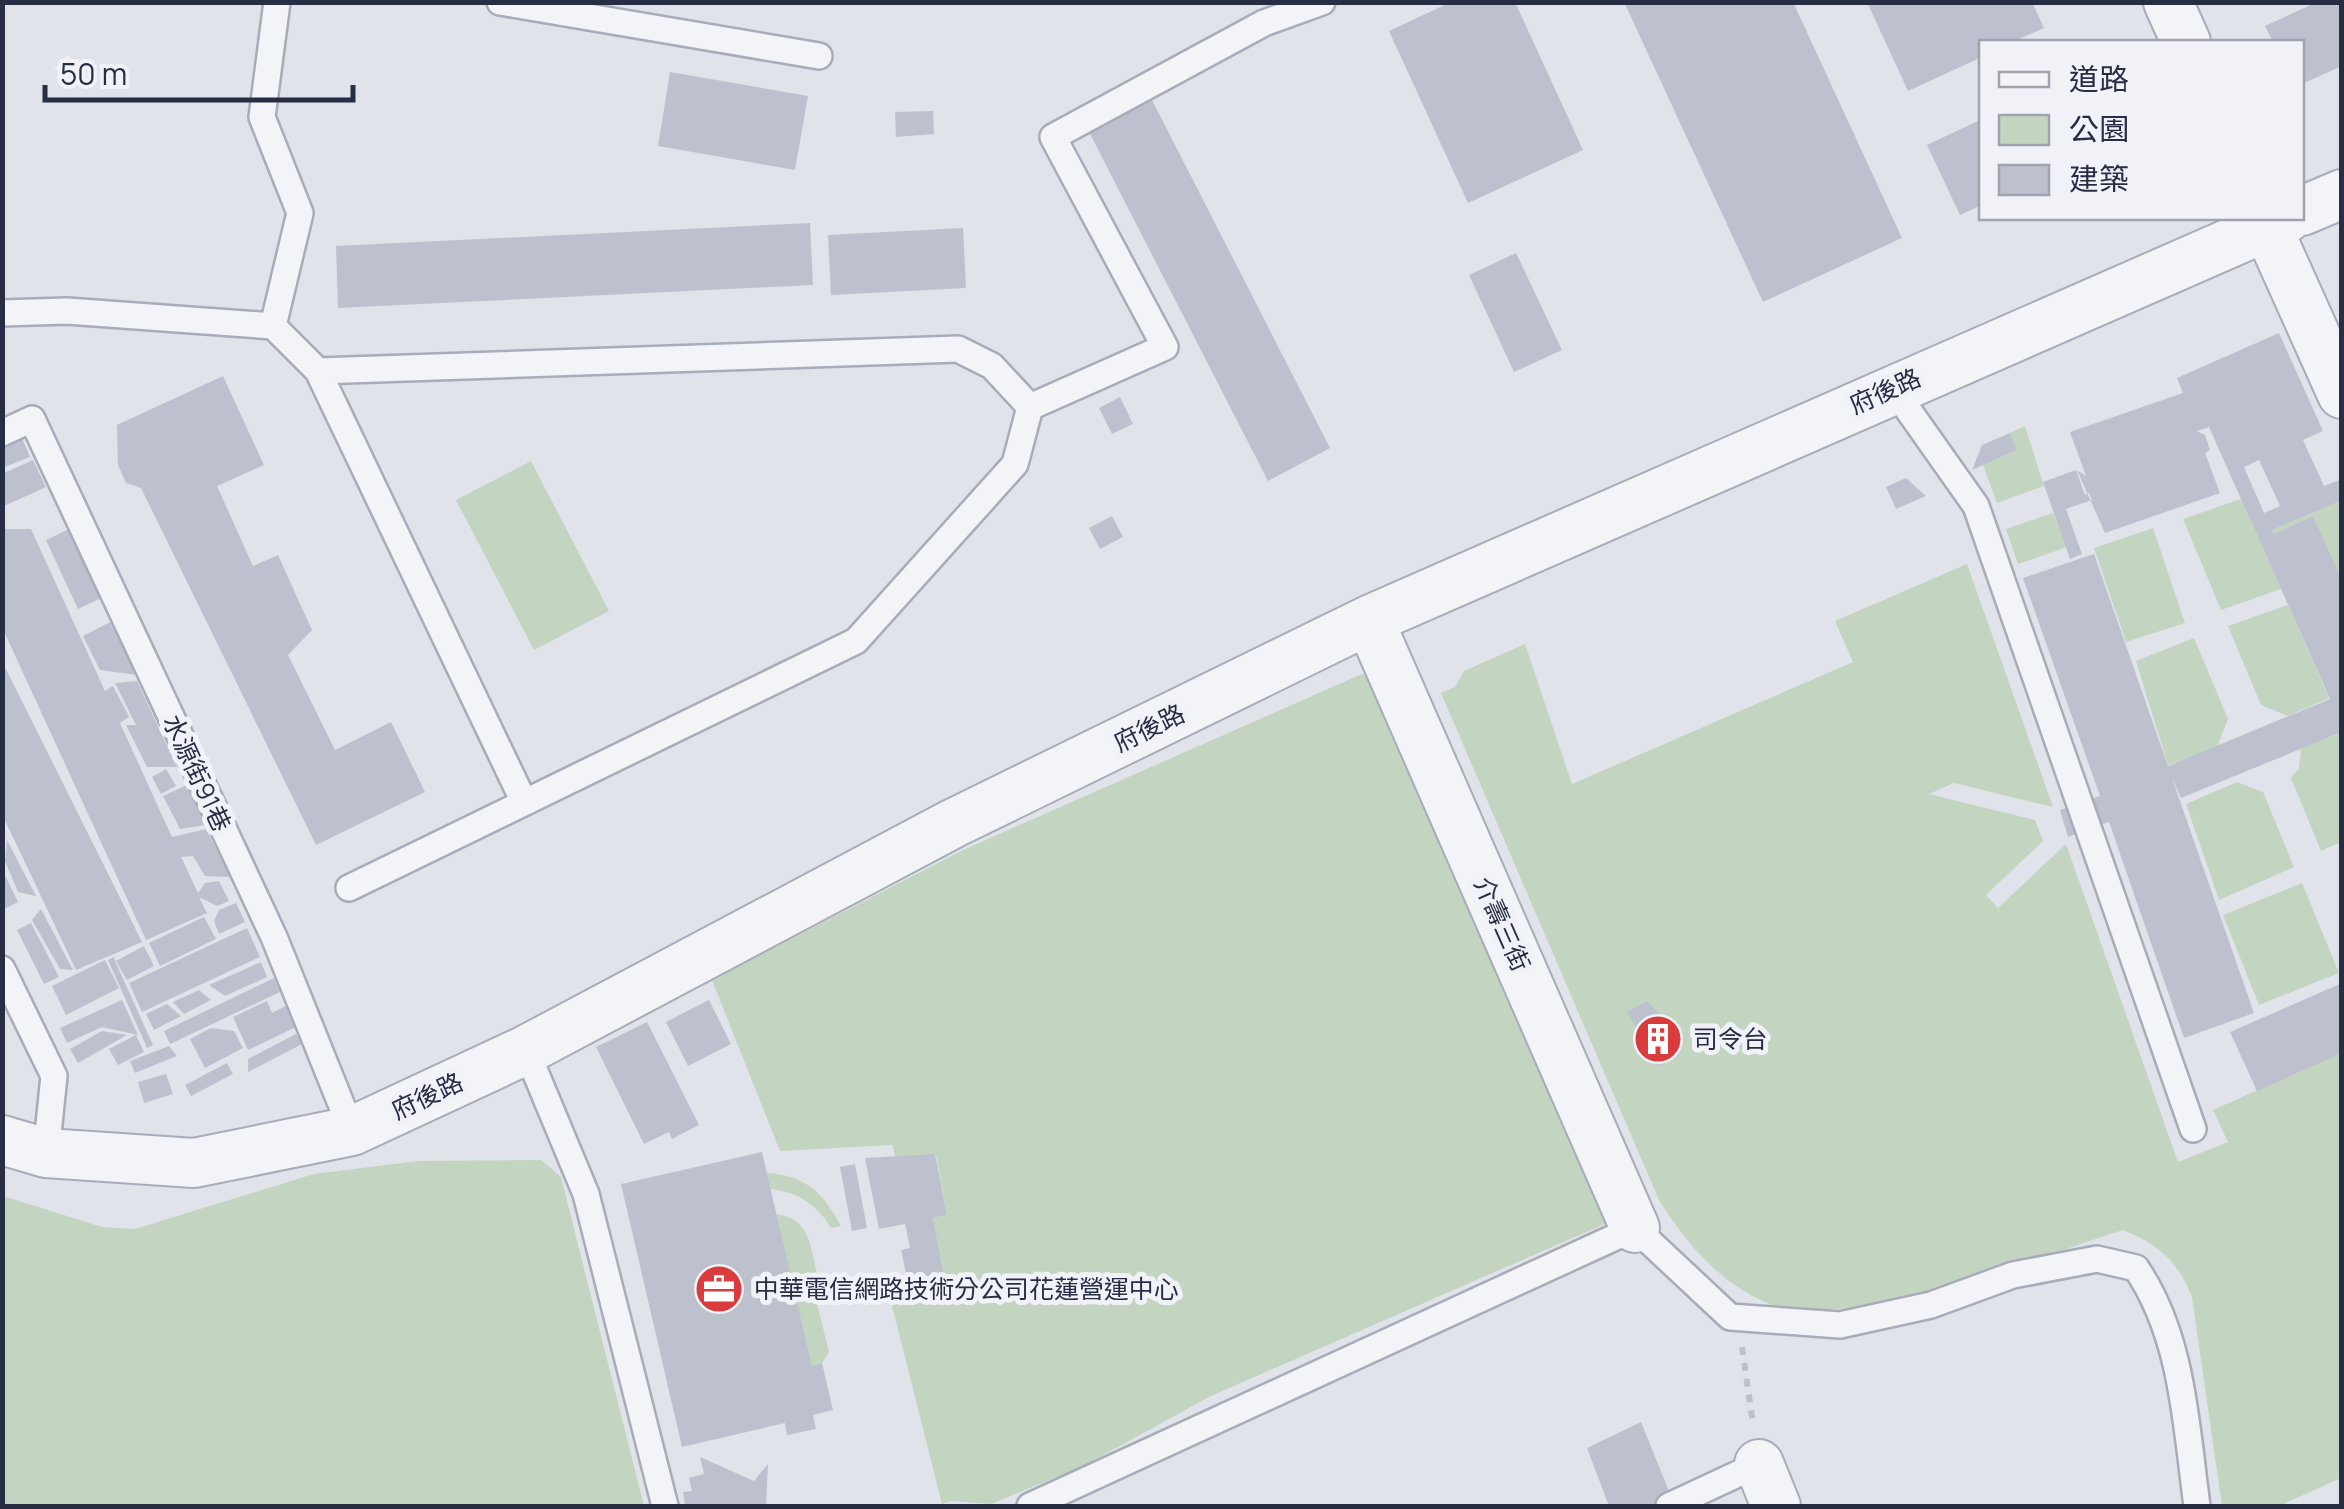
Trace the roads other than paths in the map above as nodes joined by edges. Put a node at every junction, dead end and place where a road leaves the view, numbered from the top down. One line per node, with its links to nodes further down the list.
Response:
1 (277, 2): 12 (lane)
2 (500, 2): 6 (lane)
3 (1322, 2): 16 (lane)
4 (2168, 2): 5 (street)
5 (2185, 40)
6 (818, 56)
7 (2342, 194): 8 (street, 府後路)
8 (2304, 209)
9 (2275, 220): 14 (street, 府後路)
10 (2281, 220): 15 (street)
11 (2, 313): 12 (lane)
12 (273, 326): 13 (lane)
13 (318, 372): 16 (lane); 19 (lane)
14 (1892, 387): 18 (street, 府後路); 23 (lane)
15 (2342, 394)
16 (1030, 407): 19 (lane)
17 (2, 433): 24 (lane, 水源街91巷)
18 (1369, 620): 22 (street, 府後路); 26 (street, 介壽三街)
19 (524, 802): 20 (lane)
20 (348, 888)
21 (2, 969): 25 (lane)
22 (526, 1050): 24 (street, 府後路); 28 (lane)
23 (2193, 1129)
24 (352, 1130): 25 (street, 府後路)
25 (24, 1147)
26 (1635, 1228): 29 (lane); 31 (lane)
27 (1768, 1485): 30 (lane)
28 (666, 1506)
29 (1030, 1506)
30 (1670, 1506)
31 (2197, 1506)

